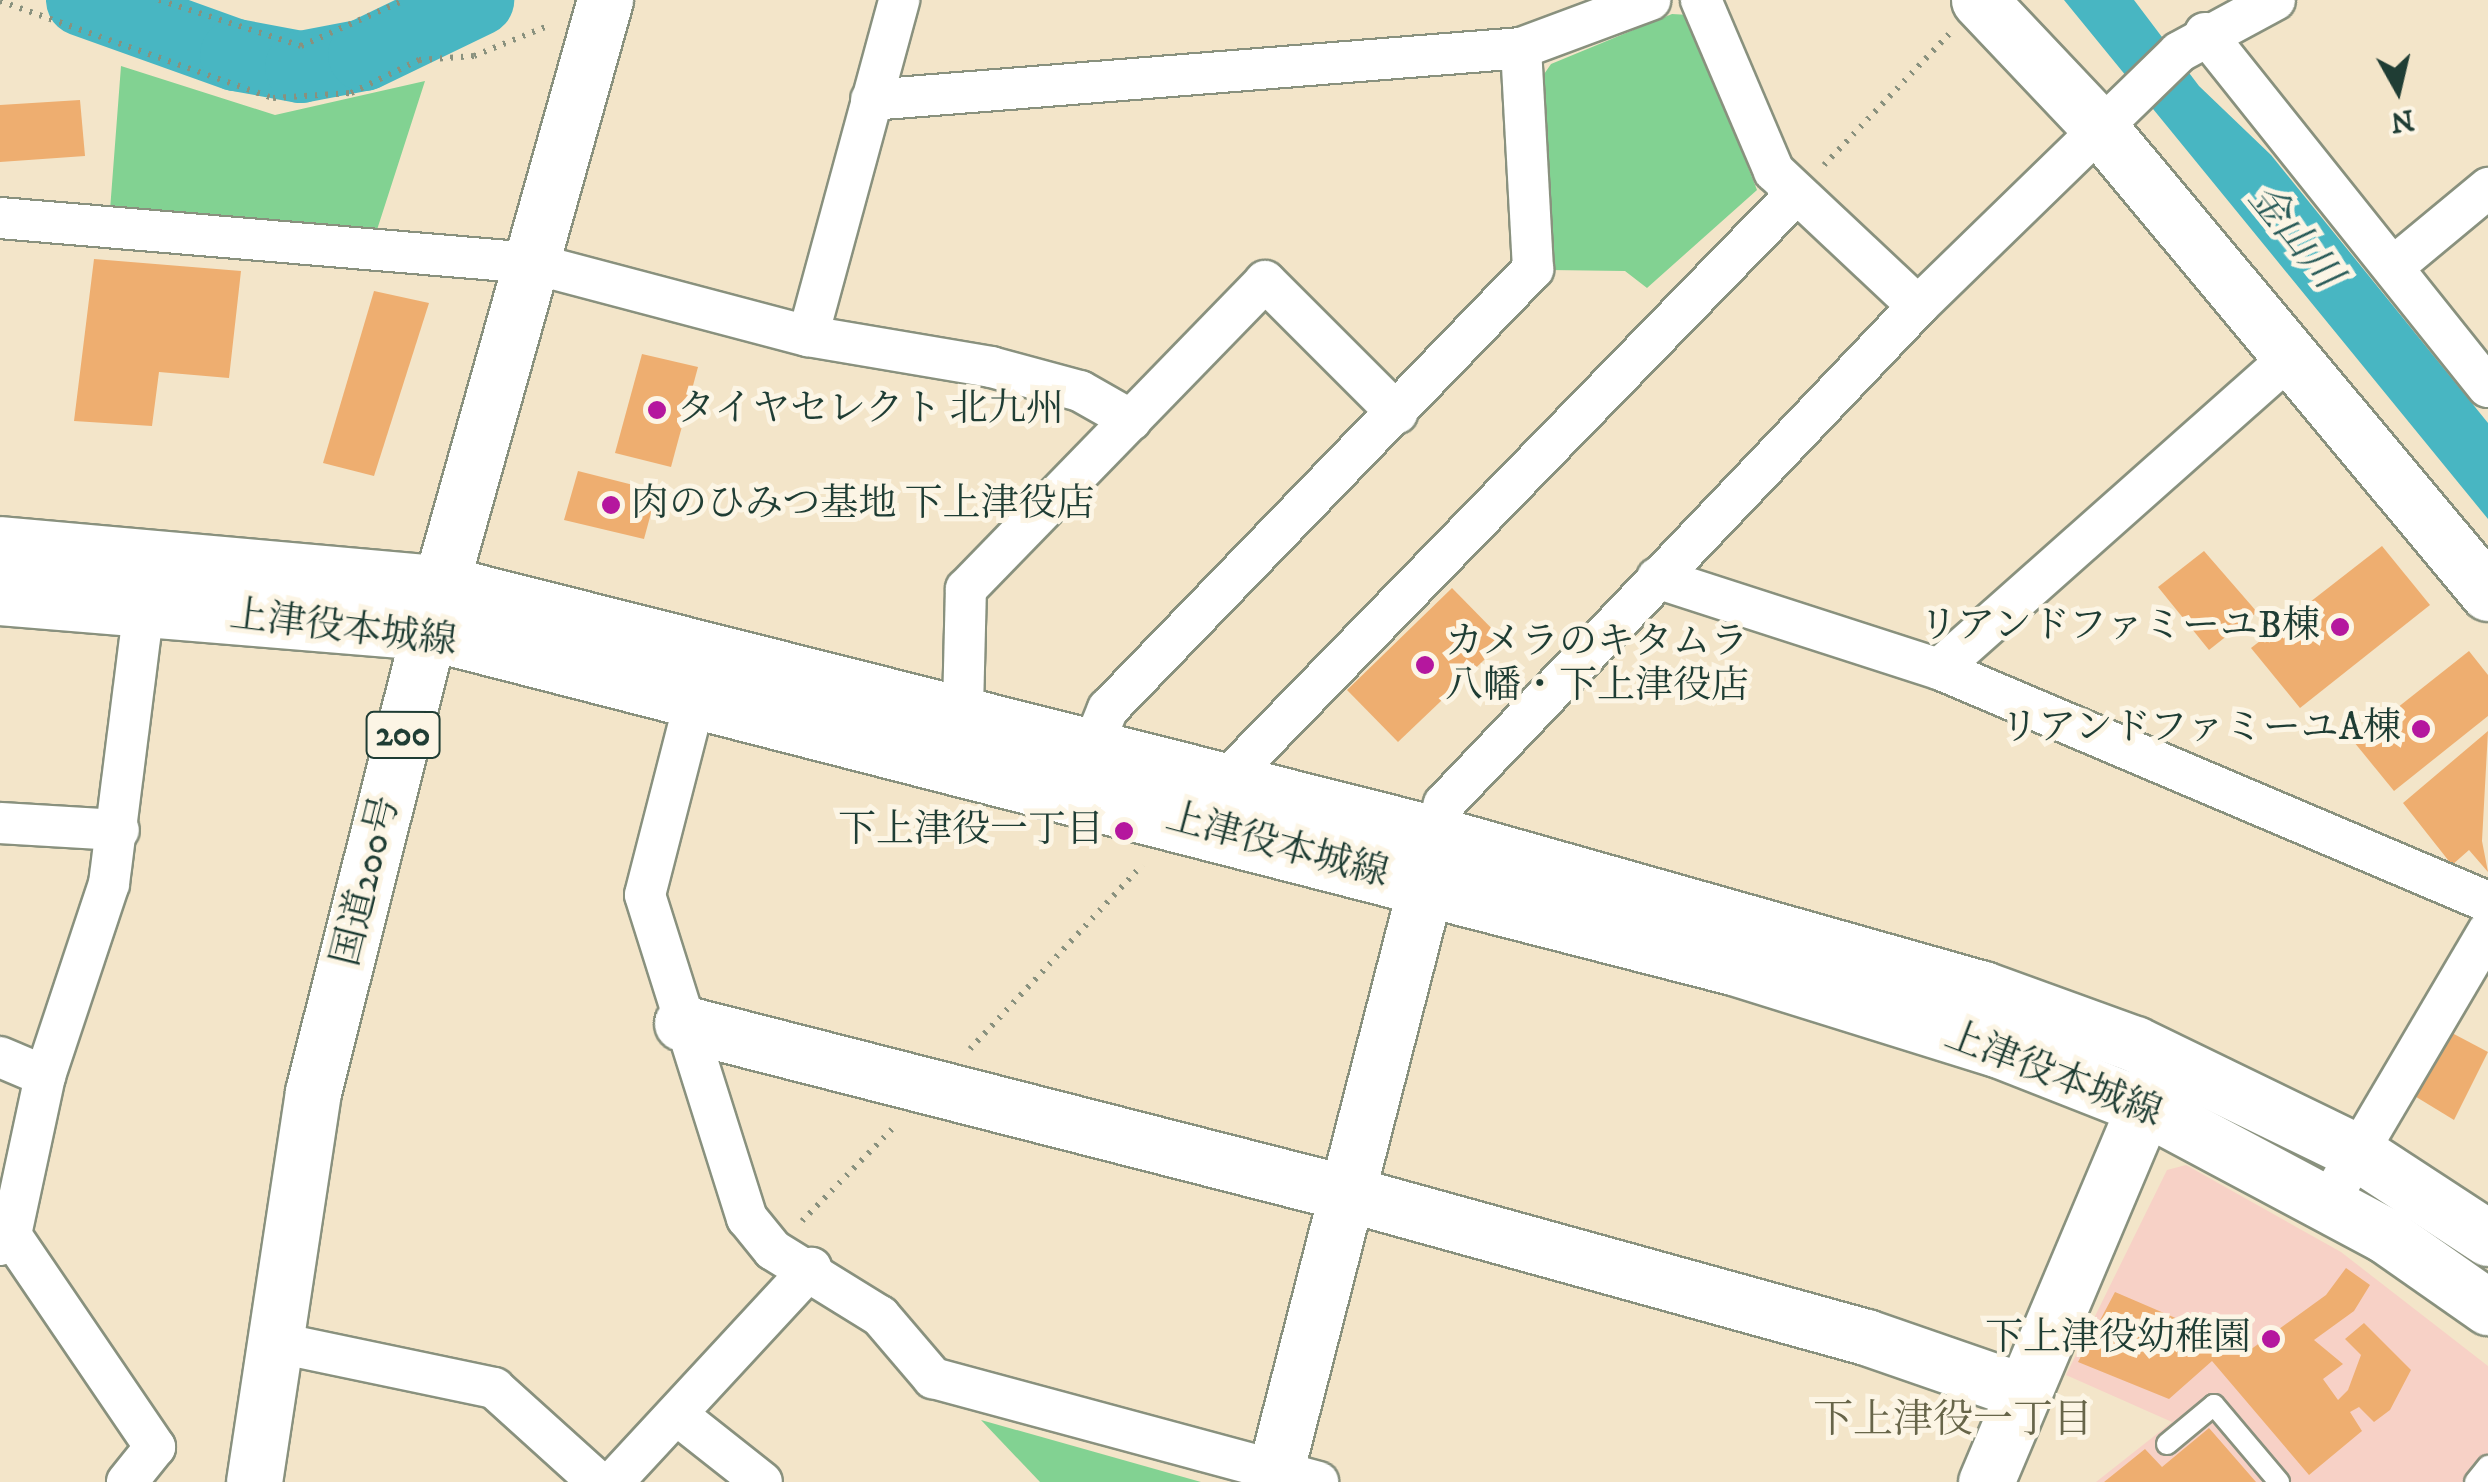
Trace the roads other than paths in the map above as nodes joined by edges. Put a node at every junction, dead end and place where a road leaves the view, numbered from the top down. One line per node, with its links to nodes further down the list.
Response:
1 (606, 0): 14 (main road, 国道200号 / 200)
2 (899, 0): 9 (street)
3 (1650, 0): 8 (street)
4 (1701, 0): 12 (street)
5 (2275, 0): 7 (street)
6 (1979, 1): 10 (main road)
7 (2192, 43): 10 (street); 15 (street)
8 (1521, 48): 9 (street); 20 (street)
9 (871, 100): 17 (street)
10 (2110, 115): 16 (street); 18 (main road)
11 (2488, 188): 15 (street)
12 (1795, 195): 16 (street); 32 (street)
13 (0, 218): 14 (street)
14 (531, 263): 17 (street); 27 (main road, 国道200号 / 200)
15 (2393, 266): 19 (street)
16 (1918, 306): 23 (street)
17 (808, 336): 21 (street)
18 (2288, 359): 25 (main road); 28 (street)
19 (2488, 387)
20 (1397, 413): 21 (street); 31 (street)
21 (1130, 420): 30 (street)
22 (0, 544): 24 (main road, 上津役本城線)
23 (1656, 578): 28 (street); 35 (street)
24 (148, 582): 26 (main road, 上津役本城線); 27 (main road, 上津役本城線); 34 (street)
25 (2488, 592)
26 (0, 597)
27 (435, 608): 29 (main road, 上津役本城線); 30 (main road, 上津役本城線); 49 (main road, 国道200号 / 200)
28 (1939, 669): 36 (street)
29 (695, 700): 35 (main road, 上津役本城線); 38 (street)
30 (963, 709): 31 (main road, 上津役本城線)
31 (1094, 743): 32 (main road, 上津役本城線)
32 (1228, 778): 35 (main road, 上津役本城線)
33 (0, 823): 34 (street)
34 (120, 830): 40 (street)
35 (1429, 859): 41 (main road, 上津役本城線); 43 (main road)
36 (2488, 902)
37 (2488, 931): 42 (street)
38 (682, 1023): 43 (main road); 47 (street)
39 (0, 1057): 40 (street)
40 (45, 1076): 45 (street)
41 (2155, 1083): 42 (main road, 上津役本城線); 44 (main road, 上津役本城線); 50 (main road)
42 (2355, 1151): 44 (street); 46 (main road, 上津役本城線)
43 (1342, 1192): 50 (main road); 54 (main road)
44 (2328, 1203): 48 (main road, 上津役本城線)
45 (4, 1231): 55 (street)
46 (2488, 1238)
47 (811, 1268): 51 (street); 54 (street)
48 (2488, 1307)
49 (274, 1342): 56 (main road, 国道200号 / 200); 57 (street)
50 (2019, 1390): 60 (main road)
51 (680, 1418): 58 (street); 59 (street)
52 (2167, 1444): 61 (lane)
53 (2488, 1466): 62 (lane)
54 (1297, 1475)
55 (126, 1482)
56 (254, 1482)
57 (598, 1482)
58 (613, 1482)
59 (762, 1482)
60 (1986, 1482)
61 (2279, 1482)
62 (2476, 1482)

